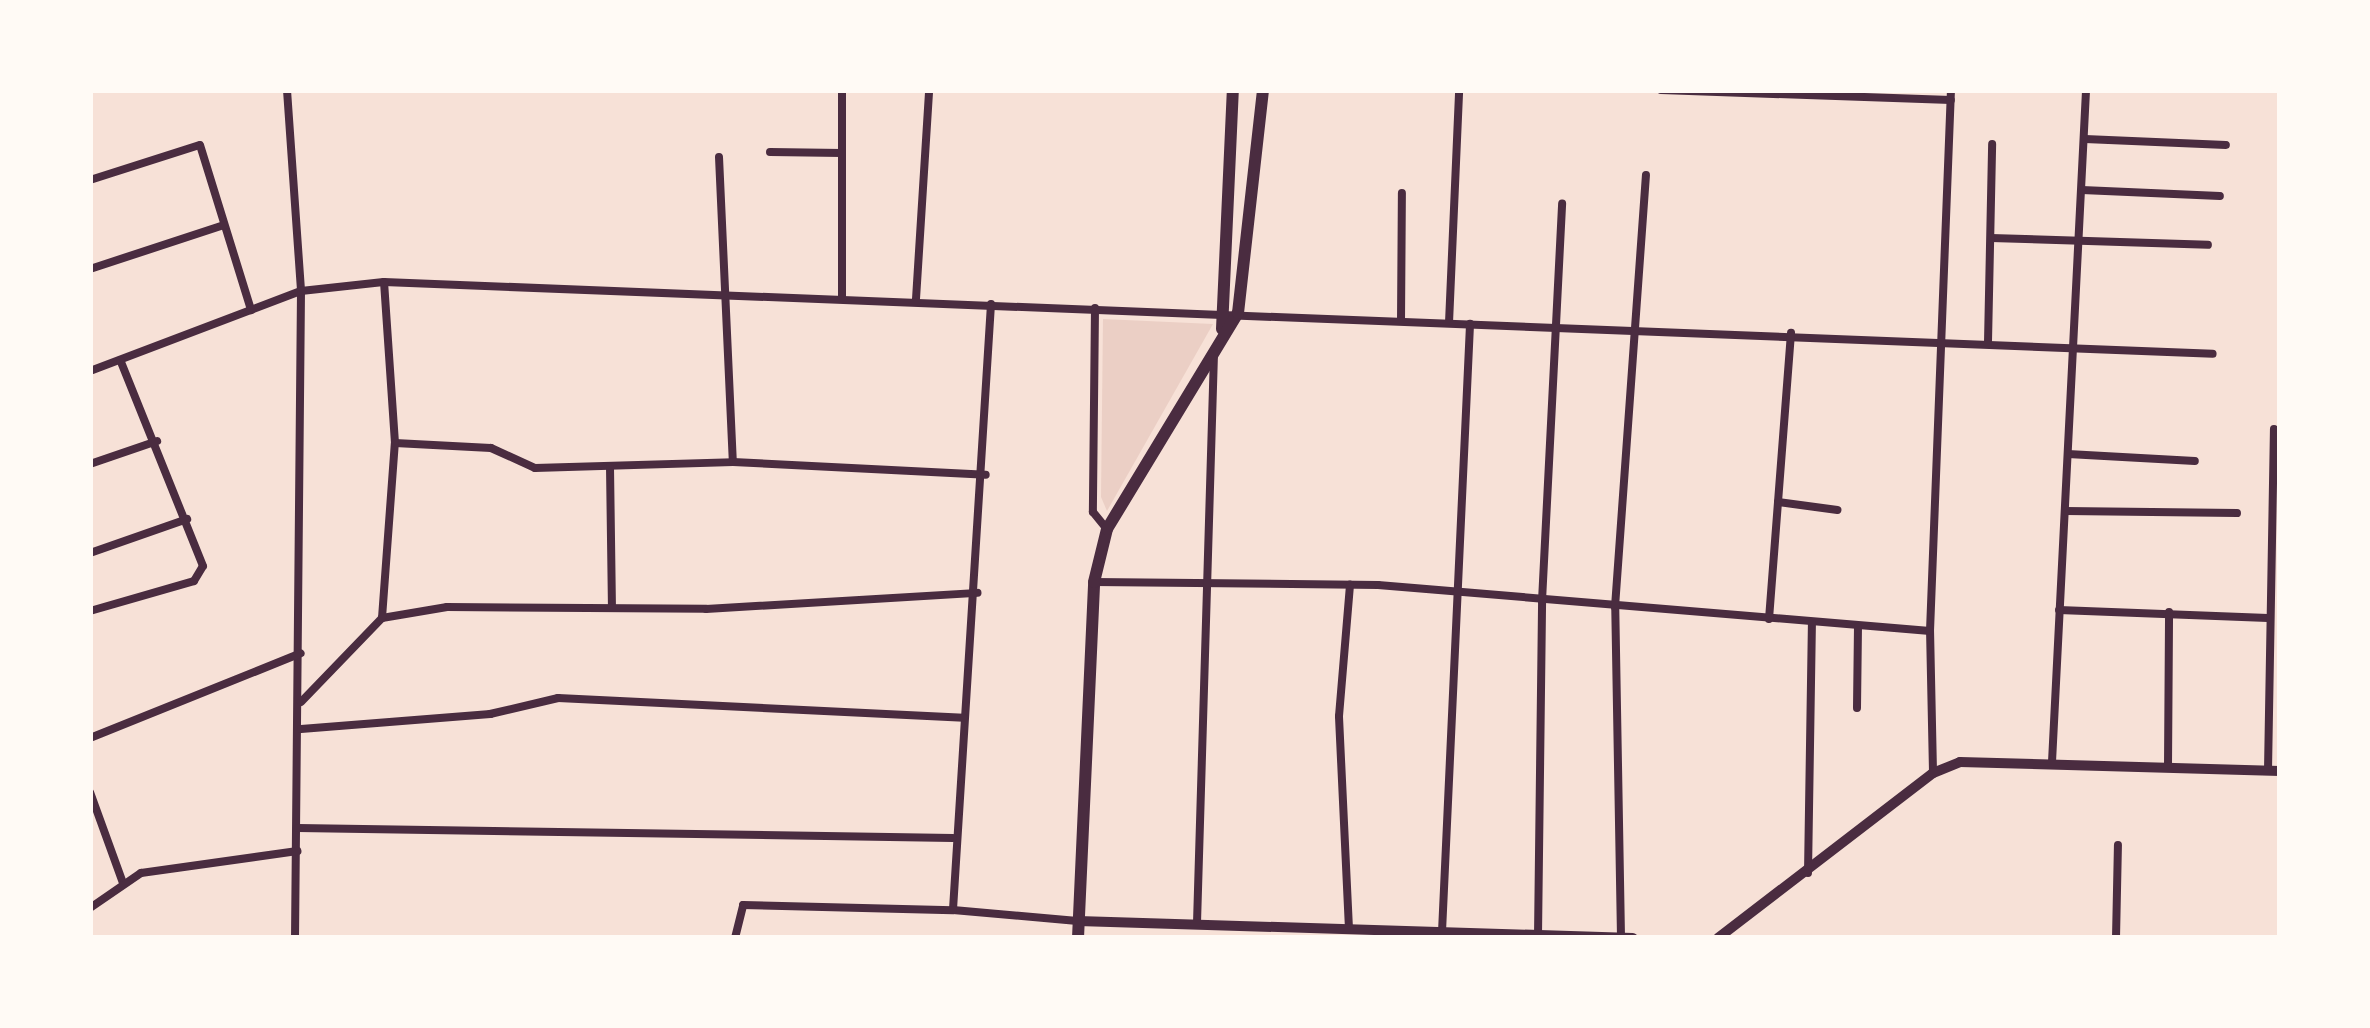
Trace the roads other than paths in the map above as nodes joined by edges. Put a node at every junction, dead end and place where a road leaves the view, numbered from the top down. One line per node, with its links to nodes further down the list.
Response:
1 (287, 90): 31 (street)
2 (842, 90): 17 (street)
3 (929, 90): 34 (street)
4 (1233, 90): 38 (main road)
5 (1263, 90): 39 (main road)
6 (1459, 90): 41 (street)
7 (1661, 90): 9 (street)
8 (2086, 90): 13 (street)
9 (1730, 92): 10 (street)
10 (1825, 94): 11 (street)
11 (1870, 94): 12 (street)
12 (1951, 95): 47 (street)
13 (2085, 139): 15 (street); 21 (street)
14 (1992, 144): 26 (street)
15 (2225, 146)
16 (770, 152): 17 (street)
17 (842, 153): 33 (street)
18 (718, 157): 32 (street)
19 (1646, 175): 45 (street)
20 (90, 180): 25 (street)
21 (2082, 190): 23 (street); 27 (street)
22 (1402, 193): 40 (street)
23 (2220, 196)
24 (1562, 204): 43 (street)
25 (224, 225): 29 (street); 37 (street)
26 (1991, 238): 27 (street); 48 (street)
27 (2080, 240): 28 (street); 50 (street)
28 (2208, 245)
29 (90, 269)
30 (384, 282): 31 (street); 32 (street); 56 (street)
31 (301, 291): 37 (street); 87 (street)
32 (720, 292): 33 (street); 59 (street)
33 (842, 297): 34 (street)
34 (916, 299): 35 (street)
35 (991, 304): 36 (street); 62 (street)
36 (1095, 308): 38 (street); 68 (street)
37 (251, 310): 52 (street)
38 (1221, 313): 39 (street); 44 (main road)
39 (1238, 314): 40 (street); 44 (main road)
40 (1401, 321): 41 (street)
41 (1449, 323): 42 (street)
42 (1470, 324): 43 (street); 74 (street)
43 (1557, 326): 45 (street); 75 (street)
44 (1222, 329): 49 (main road)
45 (1633, 329): 46 (street); 77 (street)
46 (1791, 333): 47 (street); 63 (street)
47 (1945, 340): 48 (street); 86 (street)
48 (1988, 342): 50 (street)
49 (1214, 343): 68 (main road); 70 (street)
50 (2075, 347): 51 (street); 57 (street)
51 (2213, 354)
52 (120, 359): 53 (street); 55 (street)
53 (90, 371)
54 (2274, 428): 82 (street)
55 (157, 441): 60 (street); 67 (street)
56 (395, 442): 61 (street); 81 (street)
57 (2068, 454): 58 (street); 65 (street)
58 (2195, 460)
59 (733, 462): 61 (street); 62 (street)
60 (90, 464)
61 (610, 467): 76 (street)
62 (986, 475): 73 (street)
63 (1778, 502): 64 (street); 83 (street)
64 (1837, 510)
65 (2066, 511): 66 (street); 78 (street)
66 (2236, 513)
67 (188, 519): 69 (street); 79 (street)
68 (1107, 529): 71 (main road)
69 (90, 554)
70 (1208, 581): 71 (street); 72 (street); 107 (street)
71 (1094, 582): 106 (main road)
72 (1350, 584): 74 (street); 108 (street)
73 (978, 593): 76 (street); 90 (street)
74 (1458, 595): 75 (street); 109 (street)
75 (1542, 601): 77 (street); 111 (street)
76 (612, 607): 81 (street)
77 (1615, 607): 83 (street); 115 (street)
78 (2060, 610): 80 (street); 93 (street)
79 (90, 611)
80 (2169, 612): 82 (street); 94 (street)
81 (382, 618): 88 (street)
82 (2267, 618): 95 (street)
83 (1768, 619): 84 (street)
84 (1812, 622): 85 (street); 102 (street)
85 (1858, 627): 86 (street); 89 (street)
86 (1930, 631): 96 (street)
87 (302, 653): 88 (street); 92 (street)
88 (301, 702): 91 (street)
89 (1857, 709)
90 (964, 718): 91 (street); 99 (street)
91 (301, 729): 98 (street)
92 (90, 738)
93 (2052, 762): 94 (street); 96 (street)
94 (2168, 765): 95 (street)
95 (2274, 771)
96 (1933, 773): 102 (street)
97 (90, 792): 103 (street)
98 (298, 828): 99 (street); 101 (street)
99 (953, 838): 105 (street)
100 (2118, 845): 118 (street)
101 (297, 851): 103 (street); 112 (street)
102 (1808, 874): 117 (street)
103 (123, 883): 104 (street)
104 (90, 908)
105 (958, 912): 106 (street); 113 (street)
106 (1078, 921): 107 (street); 114 (main road)
107 (1197, 923): 108 (street)
108 (1349, 929): 110 (street)
109 (1442, 933): 110 (street); 111 (street)
110 (1382, 934)
111 (1538, 936): 115 (street)
112 (295, 938)
113 (735, 938)
114 (1078, 938)
115 (1621, 938): 116 (street)
116 (1633, 938)
117 (1718, 938)
118 (2116, 938)

